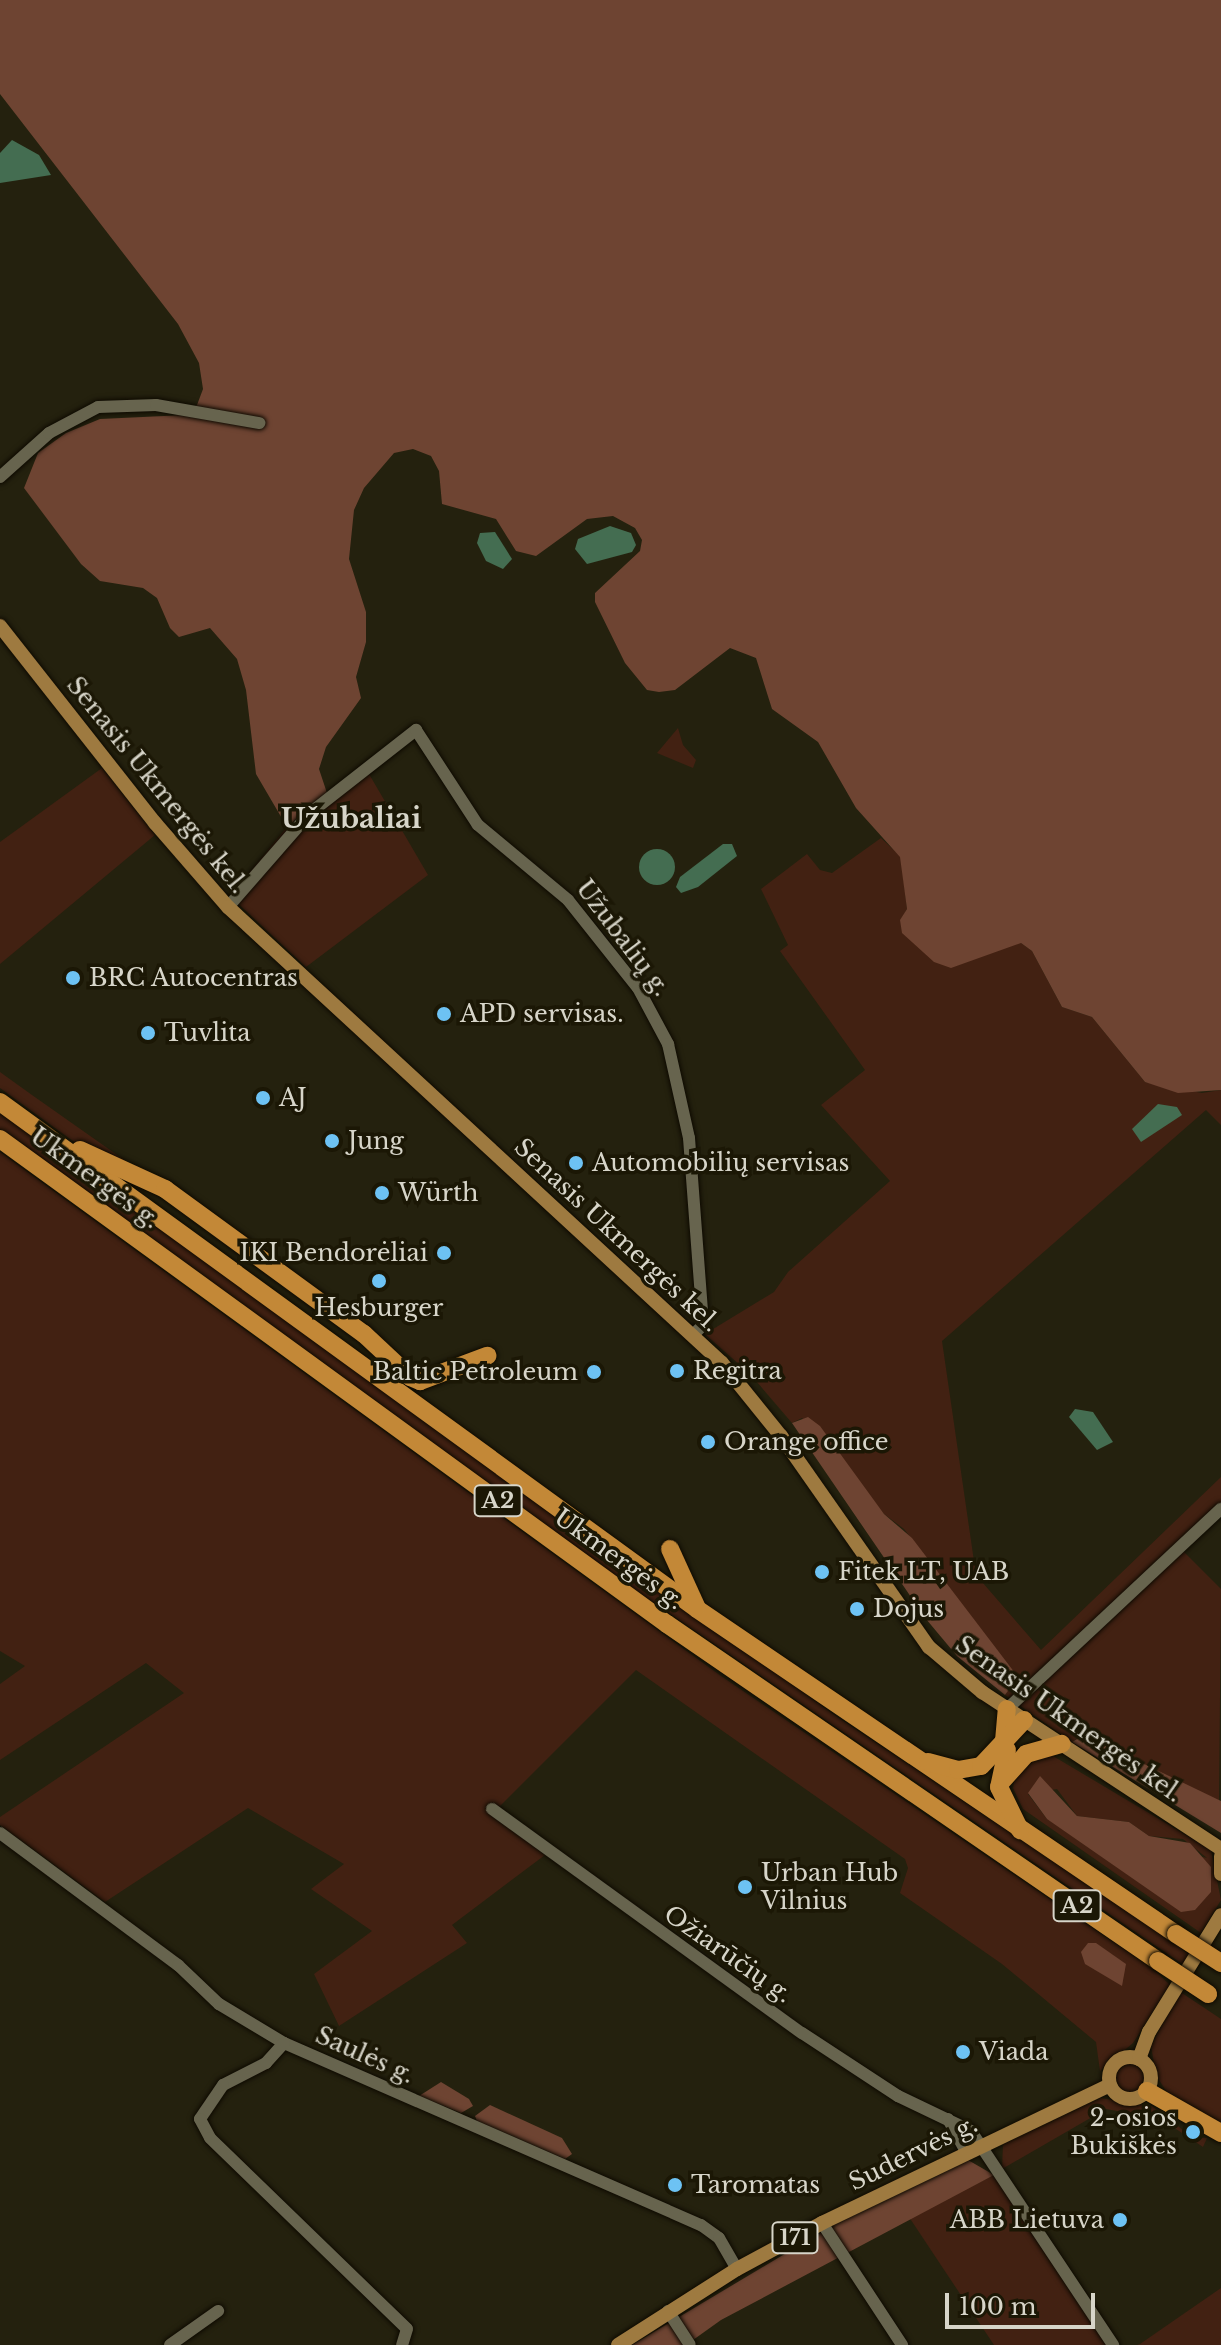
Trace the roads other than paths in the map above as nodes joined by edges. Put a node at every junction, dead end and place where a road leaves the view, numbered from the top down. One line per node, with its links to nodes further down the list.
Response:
1 (259, 423): 2 (street)
2 (0, 477)
3 (0, 626): 4 (main road, Senasis Ukmergės kel.)
4 (228, 907): 8 (main road, Senasis Ukmergės kel.); 8 (street, Užubalių g.)
5 (0, 1102): 6 (highway, Ukmergės g. / A2)
6 (20, 1116): 9 (highway); 12 (highway, Ukmergės g. / A2)
7 (3, 1141): 27 (highway, Ukmergės g. / A2, bridge)
8 (694, 1334): 13 (main road, Senasis Ukmergės kel.)
9 (487, 1356)
10 (1221, 1509): 13 (street)
11 (670, 1549): 12 (highway)
12 (697, 1609): 17 (highway, Ukmergės g. / A2)
13 (1007, 1709): 14 (main road, Senasis Ukmergės kel.); 15 (highway)
14 (1024, 1720): 15 (highway); 16 (main road, Senasis Ukmergės kel.); 18 (highway)
15 (1004, 1741): 17 (highway)
16 (1062, 1744): 18 (highway); 22 (main road, Senasis Ukmergės kel.)
17 (903, 1752): 21 (highway, Ukmergės g. / A2)
18 (999, 1787): 21 (highway)
19 (492, 1809): 33 (street, Ožiarūčių g.)
20 (0, 1833): 28 (street, Saulės g.)
21 (1021, 1833): 26 (highway, Ukmergės g. / A2, bridge)
22 (1221, 1849)
23 (1221, 1856): 24 (main road)
24 (1221, 1874)
25 (1221, 1915): 29 (main road)
26 (1221, 1963)
27 (1215, 1998)
28 (284, 2043): 35 (street, Saulės g.); 39 (street)
29 (1139, 2059): 30 (main road, 171); 31 (main road)
30 (1110, 2085): 31 (main road); 33 (main road, Sudervės g. / 171)
31 (1147, 2091): 32 (highway)
32 (1221, 2133)
33 (973, 2148): 34 (main road, Sudervės g. / 171); 43 (street, Ožiarūčių g.)
34 (822, 2223): 35 (main road, Sudervės g. / 171); 42 (street)
35 (737, 2269): 37 (main road, Sudervės g. / 171)
36 (218, 2311): 38 (street)
37 (668, 2311): 40 (main road, Sudervės g. / 171); 41 (street)
38 (170, 2345)
39 (402, 2345)
40 (618, 2345)
41 (690, 2345)
42 (902, 2345)
43 (1113, 2345)

